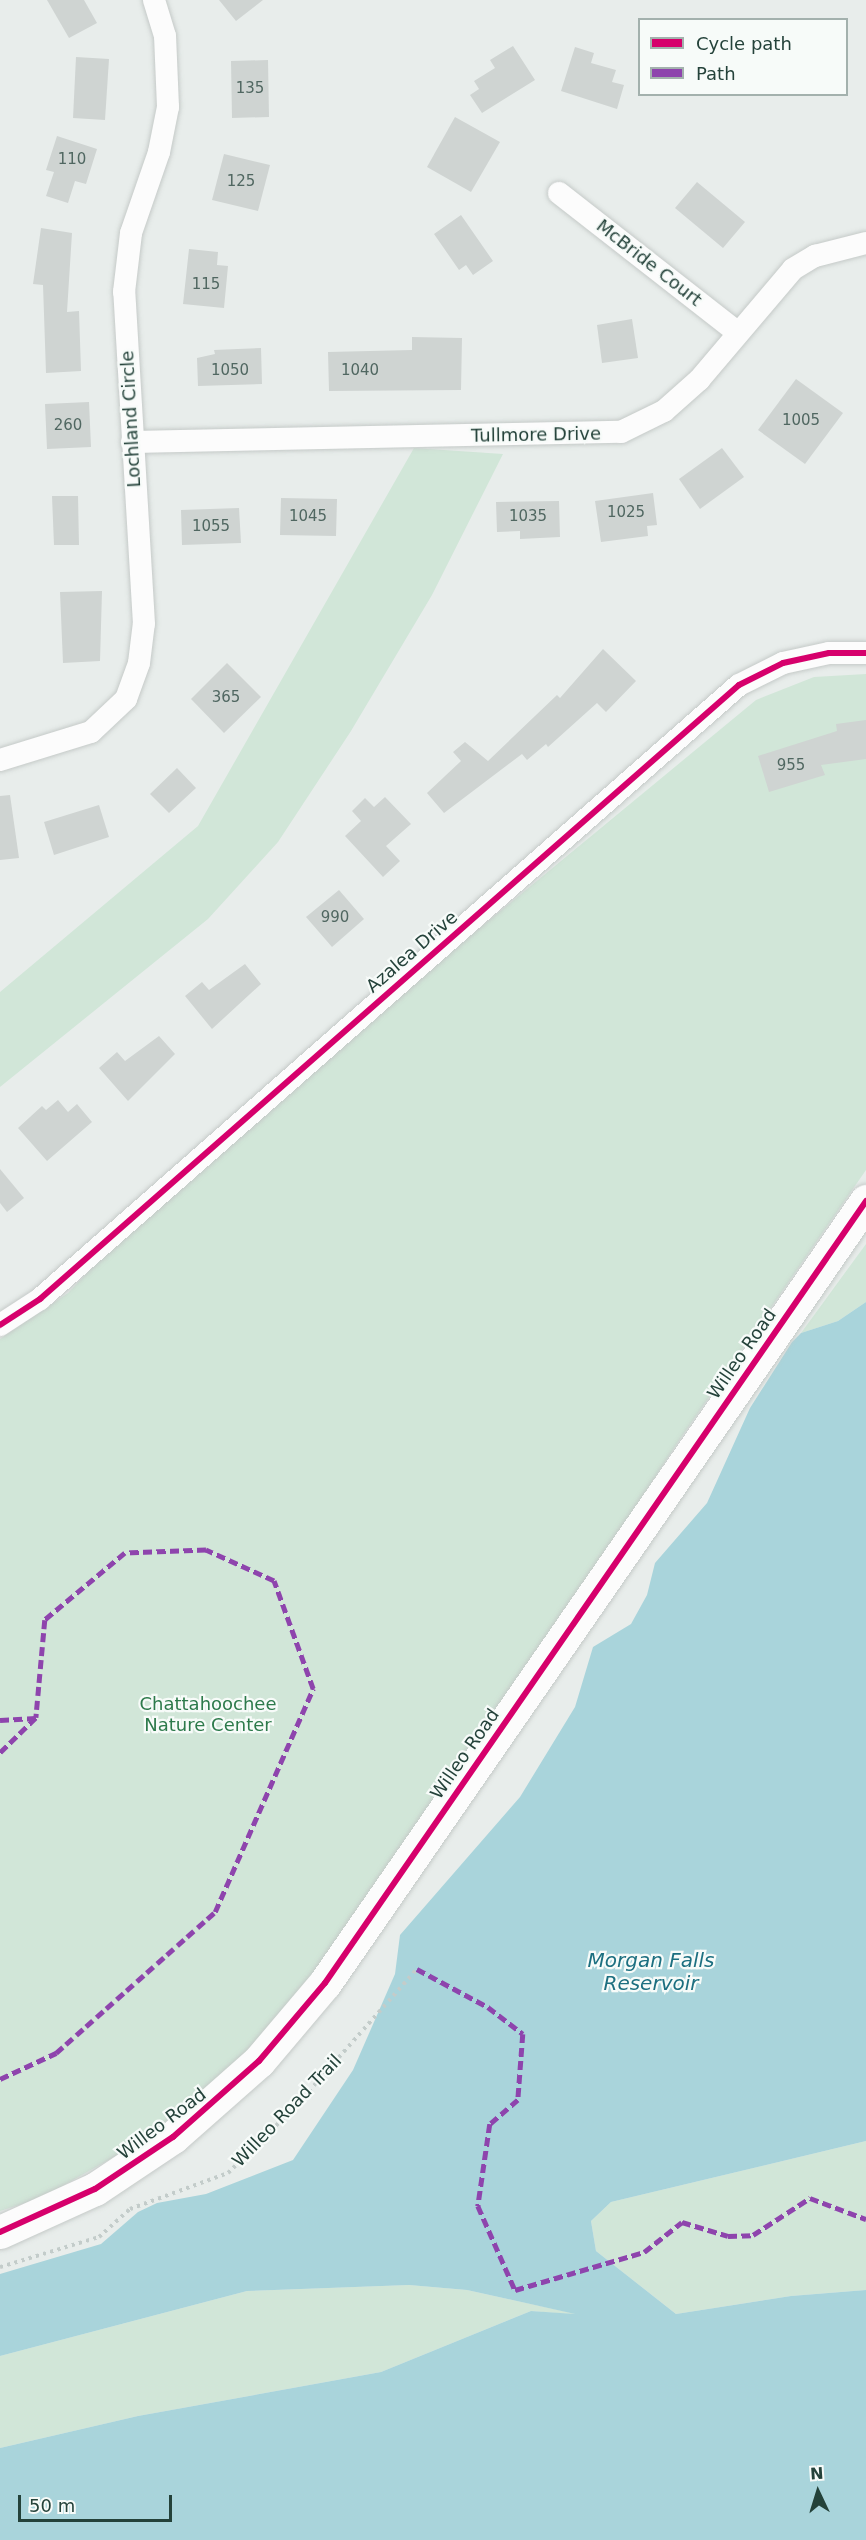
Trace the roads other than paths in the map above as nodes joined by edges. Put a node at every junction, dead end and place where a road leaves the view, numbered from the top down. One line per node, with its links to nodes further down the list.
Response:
1 (154, 0): 5 (street, Lochland Circle)
2 (559, 193): 4 (street, McBride Court)
3 (866, 243): 4 (street, Tullmore Drive)
4 (738, 333): 5 (street, Tullmore Drive)
5 (132, 442): 7 (street, Lochland Circle)
6 (866, 653): 9 (street, Azalea Drive)
7 (0, 760)
8 (866, 1201): 10 (street, Willeo Road)
9 (0, 1325)
10 (0, 2232)

